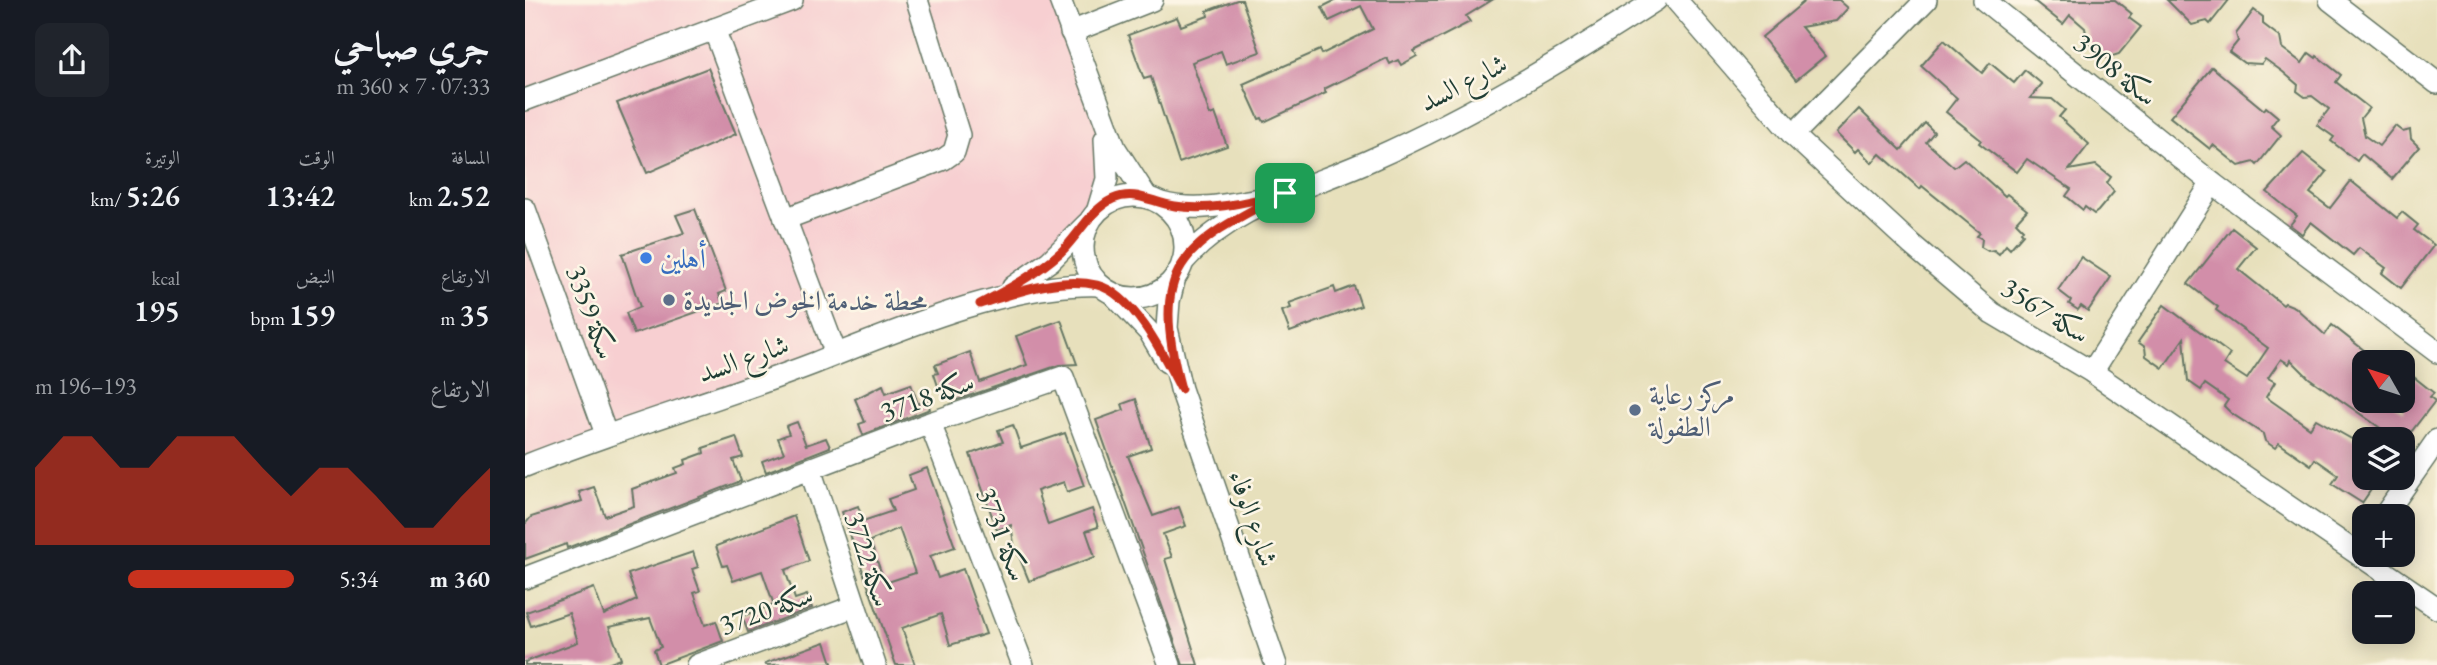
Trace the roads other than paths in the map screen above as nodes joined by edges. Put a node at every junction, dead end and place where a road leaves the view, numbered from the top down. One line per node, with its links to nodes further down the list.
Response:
1 (792, 0): 10 (street)
2 (917, 0): 21 (street)
3 (1060, 0): 11 (street)
4 (1152, 0): 11 (street)
5 (1656, 0): 17 (street, شارع السد)
6 (1676, 0): 15 (street, سكة 3567)
7 (1926, 0): 15 (street)
8 (1984, 0): 16 (street, سكة 3908)
9 (2329, 0): 12 (street)
10 (715, 29): 13 (street); 21 (street)
11 (1071, 32): 14 (street)
12 (2437, 83)
13 (525, 100)
14 (1100, 113): 18 (street); 20 (street)
15 (1793, 135): 27 (street, سكة 3567)
16 (2213, 183): 25 (street, سكة 3908); 27 (street)
17 (1285, 193): 18 (street, شارع السد); 22 (street, شارع السد)
18 (1153, 200): 20 (street); 22 (street)
19 (525, 209): 30 (street, سكة 3359)
20 (1093, 216): 23 (street); 24 (street, شارع السد)
21 (785, 219): 26 (street)
22 (1179, 270): 23 (street); 28 (street, شارع الوفاء)
23 (1106, 290): 24 (street, شارع السد); 28 (street, شارع الوفاء)
24 (980, 304): 26 (street, شارع السد)
25 (2437, 352)
26 (836, 354): 30 (street, شارع السد)
27 (2092, 372): 35 (street, سكة 3567)
28 (1181, 389): 44 (street, شارع الوفاء)
29 (930, 423): 33 (street, سكة 3718); 42 (street, سكة 3731); 43 (street, سكة 3718)
30 (606, 434): 32 (street, شارع السد)
31 (2437, 440): 34 (street)
32 (525, 466)
33 (810, 469): 37 (street, سكة 3718); 38 (street, سكة 3722)
34 (2392, 504)
35 (2352, 543)
36 (2384, 567): 39 (street, سكة 3567)
37 (525, 578)
38 (855, 606): 40 (street, سكة 3720); 41 (street, سكة 3722)
39 (2437, 608)
40 (697, 665)
41 (875, 665)
42 (1023, 665)
43 (1170, 665)
44 (1276, 665)

